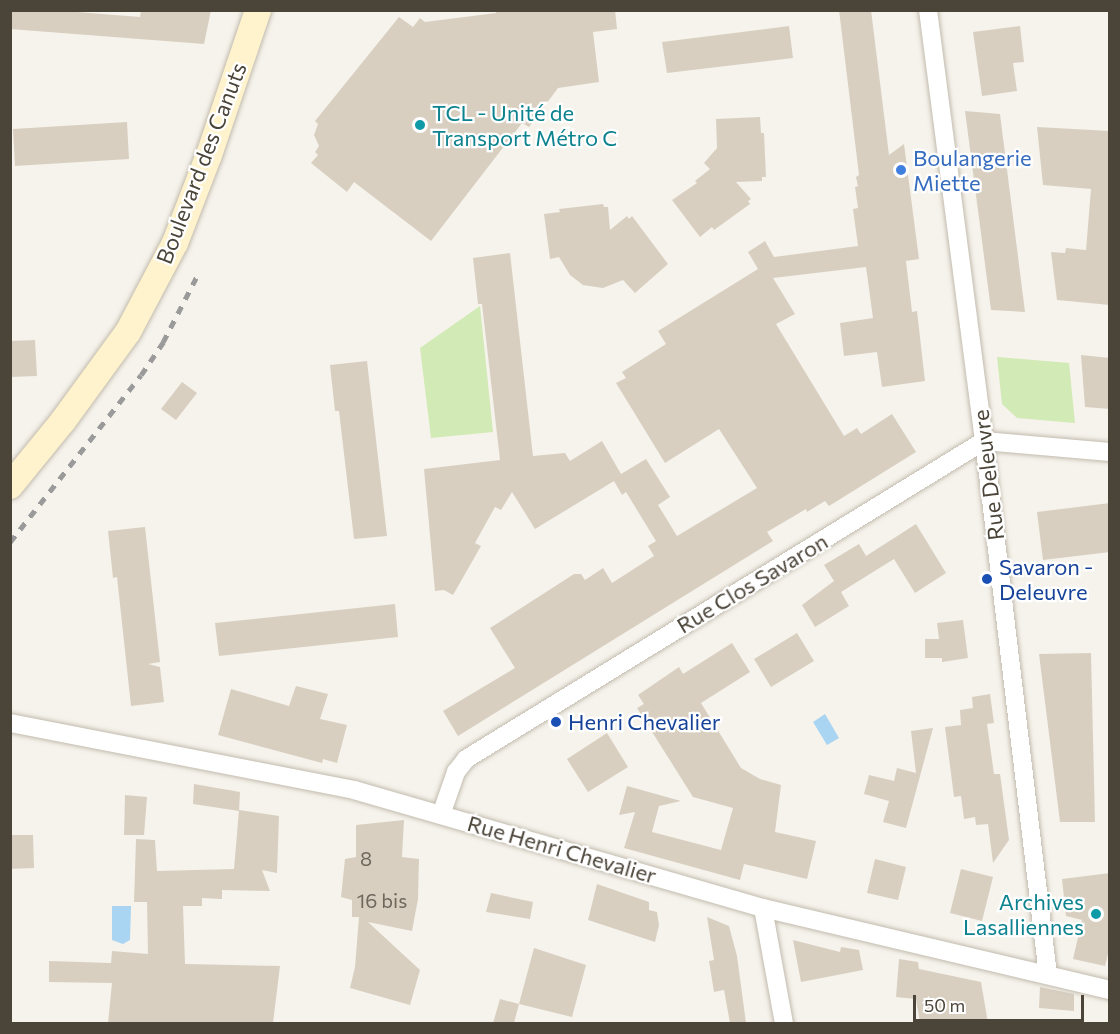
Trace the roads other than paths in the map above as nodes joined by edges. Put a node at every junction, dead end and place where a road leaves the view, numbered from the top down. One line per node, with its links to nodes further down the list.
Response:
1 (258, 10): 5 (main road, Boulevard des Canuts)
2 (928, 10): 3 (street, Rue Deleuvre)
3 (984, 441): 4 (street); 7 (street, Rue Clos Savaron); 9 (street, Rue Deleuvre)
4 (1110, 452)
5 (10, 486)
6 (10, 723): 7 (street, Rue Henri Chevalier)
7 (441, 815): 8 (street, Rue Henri Chevalier)
8 (763, 908): 9 (street, Rue Henri Chevalier); 11 (street)
9 (1048, 975): 10 (street, Rue Henri Chevalier)
10 (1110, 990)
11 (784, 1023)

